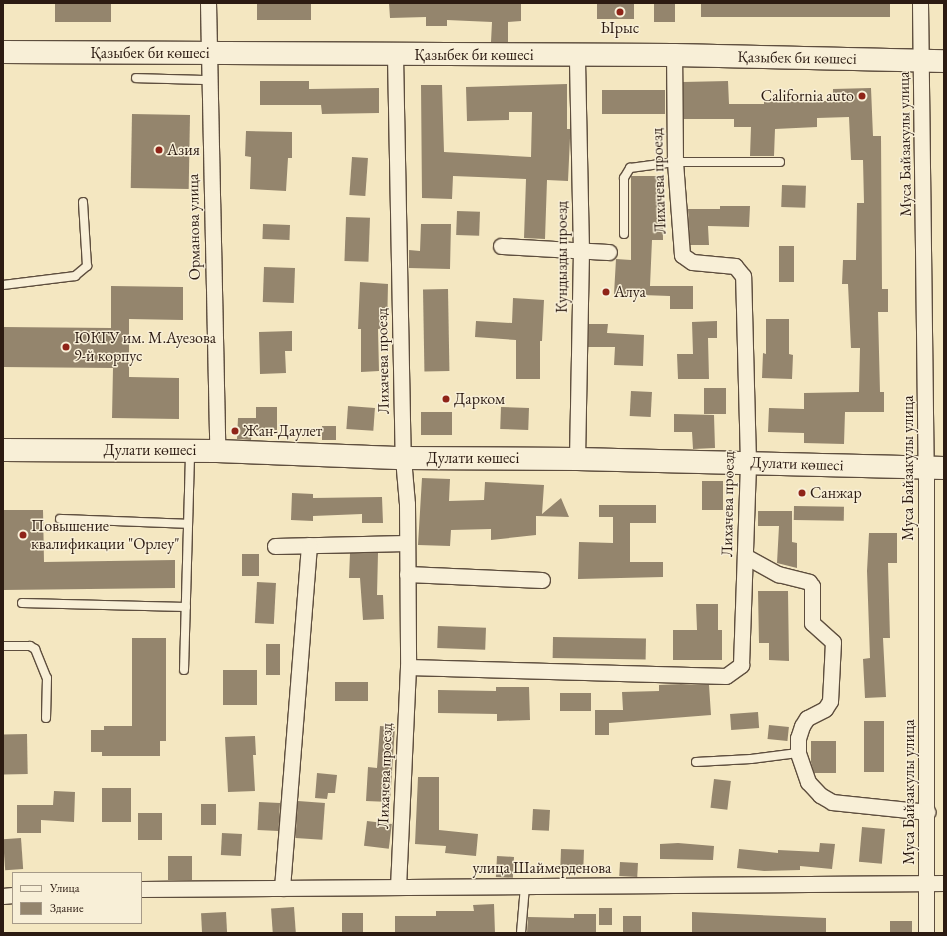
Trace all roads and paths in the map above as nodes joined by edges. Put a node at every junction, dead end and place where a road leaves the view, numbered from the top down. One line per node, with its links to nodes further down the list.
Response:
1 (208, 3): 4 (street, Орманова улица)
2 (920, 3): 8 (street, Муса Байзакулы улица)
3 (3, 52): 4 (main road, Қазыбек би көшесі)
4 (208, 53): 5 (main road, Қазыбек би көшесі); 11 (street, Орманова улица)
5 (394, 55): 6 (main road, Қазыбек би көшесі); 23 (street, Лихачева проезд)
6 (577, 55): 7 (main road, Қазыбек би көшесі); 17 (street, Кундызды проезд)
7 (674, 55): 8 (main road, Қазыбек би көшесі); 12 (street, Лихачева проезд)
8 (922, 60): 9 (main road, Қазыбек би көшесі); 26 (street, Муса Байзакулы улица)
9 (944, 61)
10 (136, 78): 11 (lane)
11 (209, 80): 22 (street, Орманова улица)
12 (675, 162): 13 (lane); 15 (lane); 25 (street, Лихачева проезд)
13 (780, 162)
14 (83, 202): 19 (lane)
15 (624, 234)
16 (501, 246): 17 (street)
17 (581, 251): 18 (street); 24 (street, Кундызды проезд)
18 (609, 252)
19 (3, 285)
20 (3, 450): 21 (main road, Дулати көшесі)
21 (190, 451): 22 (main road, Дулати көшесі); 28 (lane)
22 (217, 451): 23 (main road, Дулати көшесі)
23 (403, 458): 24 (main road, Дулати көшесі); 29 (street, Лихачева проезд)
24 (577, 459): 25 (main road, Дулати көшесі)
25 (748, 462): 26 (main road, Дулати көшесі); 32 (street, Лихачева проезд)
26 (935, 467): 43 (street, Муса Байзакулы улица)
27 (60, 519): 28 (lane)
28 (188, 524): 36 (lane)
29 (407, 543): 30 (street); 33 (street, Лихачева проезд)
30 (309, 545): 31 (street); 48 (street)
31 (275, 546)
32 (745, 556): 38 (street, Лихачева проезд); 41 (street)
33 (407, 574): 34 (street); 38 (street, Лихачева проезд)
34 (542, 580)
35 (22, 602): 36 (lane)
36 (186, 607): 39 (lane)
37 (3, 646): 40 (lane)
38 (408, 667): 47 (street, Лихачева проезд)
39 (184, 670)
40 (46, 718)
41 (798, 753): 42 (lane); 43 (street)
42 (696, 762)
43 (927, 812): 44 (street, Муса Байзакулы улица)
44 (928, 883): 45 (street, улица Шаймерденова); 46 (street, улица Шаймерденова); 51 (street, Муса Байзакулы улица)
45 (944, 883)
46 (525, 886): 47 (street, улица Шаймерденова); 50 (lane)
47 (398, 887): 48 (street, улица Шаймерденова)
48 (282, 888): 49 (street, улица Шаймерденова)
49 (142, 889)
50 (521, 933)
51 (926, 933)

